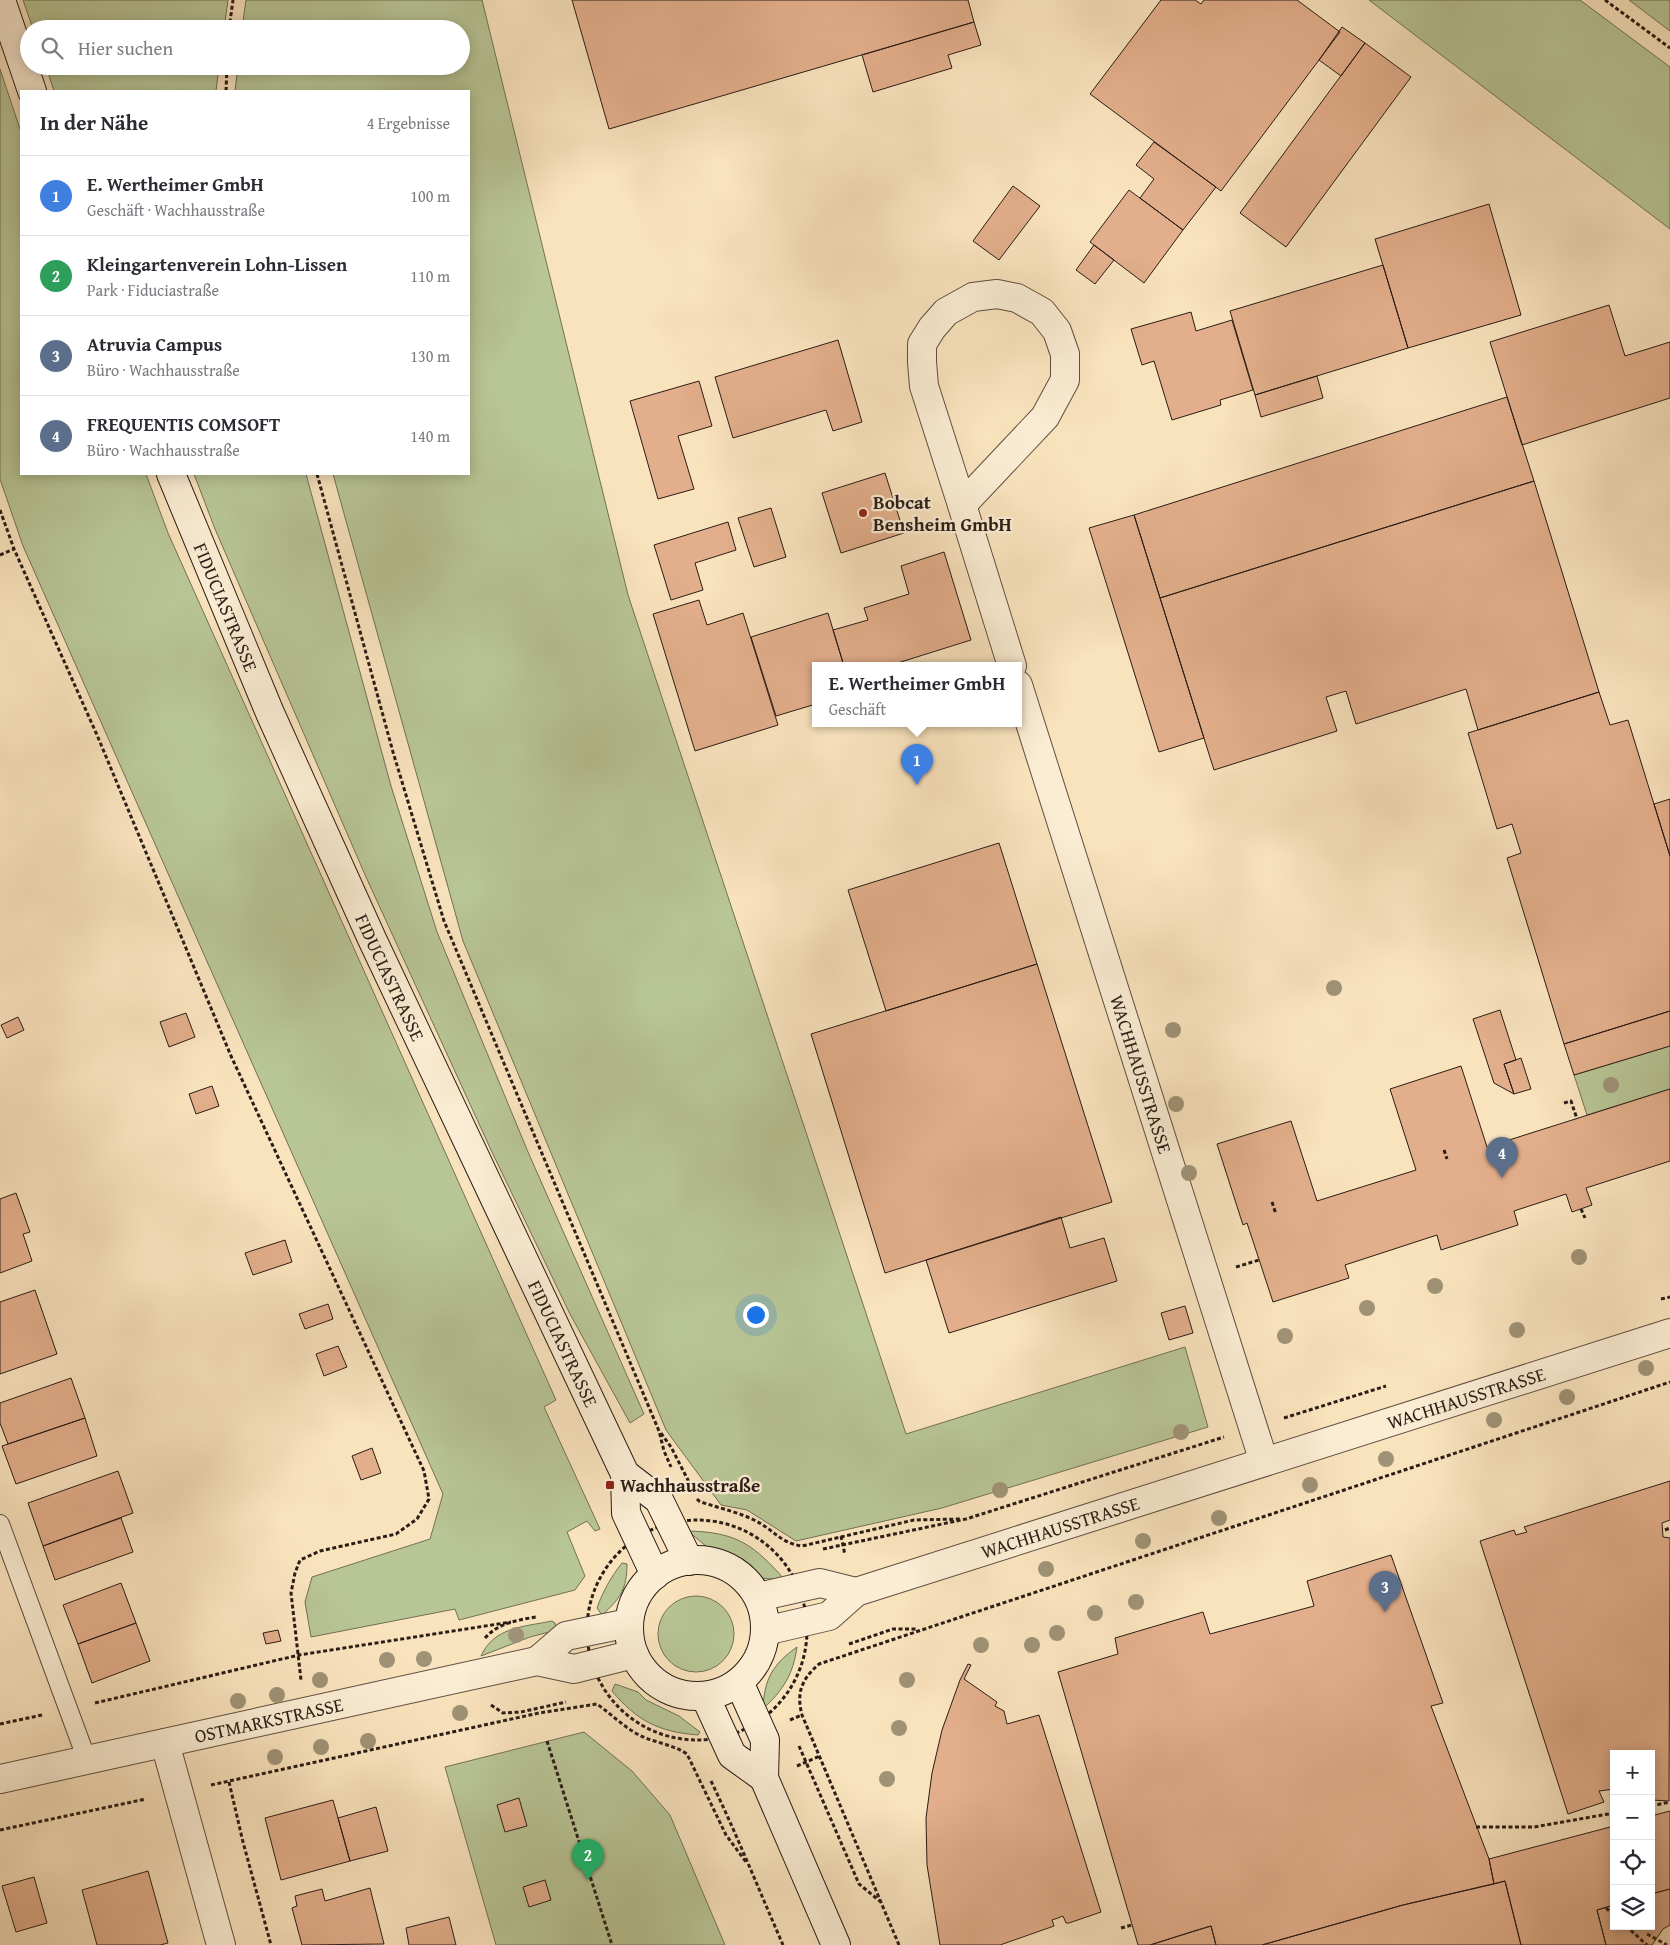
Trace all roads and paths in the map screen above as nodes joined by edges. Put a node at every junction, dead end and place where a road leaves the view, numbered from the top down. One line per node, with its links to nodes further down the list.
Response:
1 (1, 0): 6 (street)
2 (233, 0): 4 (path)
3 (1605, 0): 5 (path)
4 (230, 20)
5 (1670, 48)
6 (20, 56)
7 (27, 75): 9 (street)
8 (227, 75): 10 (path)
9 (32, 90)
10 (226, 90)
11 (171, 475): 31 (street, FIDUCIASTRASSE)
12 (317, 475): 32 (path)
13 (962, 505): 13 (street); 17 (street)
14 (0, 510): 15 (path)
15 (14, 549): 16 (path); 56 (path)
16 (0, 555)
17 (1011, 662)
18 (1022, 698): 29 (street, WACHHAUSSTRASSE)
19 (1564, 1103): 20 (path)
20 (1577, 1119)
21 (1444, 1150): 22 (path)
22 (1447, 1159)
23 (1272, 1202): 25 (path)
24 (1581, 1208): 26 (path)
25 (1276, 1214)
26 (1584, 1218)
27 (1670, 1333): 30 (street, WACHHAUSSTRASSE)
28 (1670, 1382): 52 (path)
29 (1253, 1428): 30 (street, WACHHAUSSTRASSE); 34 (path)
30 (1264, 1462): 47 (street, WACHHAUSSTRASSE)
31 (625, 1474): 43 (street, FIDUCIASTRASSE); 46 (street, FIDUCIASTRASSE)
32 (690, 1484)
33 (696, 1496): 38 (path)
34 (966, 1519): 38 (path); 39 (path)
35 (0, 1524): 67 (lane)
36 (1670, 1528): 37 (path)
37 (1665, 1530)
38 (841, 1536): 39 (path)
39 (843, 1544): 40 (path); 44 (path)
40 (814, 1551)
41 (789, 1557): 42 (path)
42 (782, 1559)
43 (689, 1561): 46 (street); 48 (street)
44 (846, 1562)
45 (607, 1565): 49 (path)
46 (655, 1574): 51 (street)
47 (856, 1592): 48 (street); 53 (street, WACHHAUSSTRASSE)
48 (758, 1598): 53 (street)
49 (591, 1600)
50 (511, 1622): 56 (path)
51 (629, 1622): 55 (street); 59 (street, OSTMARKSTRASSE)
52 (919, 1629): 54 (path); 76 (path)
53 (765, 1631): 60 (street)
54 (847, 1644)
55 (634, 1654): 59 (street, OSTMARKSTRASSE); 62 (street)
56 (299, 1655): 67 (path); 68 (path)
57 (810, 1656): 58 (path)
58 (801, 1659)
59 (538, 1661): 68 (street, OSTMARKSTRASSE)
60 (739, 1682): 62 (street); 79 (street)
61 (599, 1692): 73 (path)
62 (705, 1696): 79 (street)
63 (575, 1700): 65 (path)
64 (782, 1702): 66 (path)
65 (489, 1703)
66 (784, 1708)
67 (68, 1709): 70 (path); 77 (lane)
68 (304, 1713): 74 (street, OSTMARKSTRASSE)
69 (787, 1714): 71 (path)
70 (0, 1724)
71 (793, 1728)
72 (547, 1741): 99 (path)
73 (692, 1742)
74 (165, 1743): 77 (street, OSTMARKSTRASSE); 83 (street)
75 (799, 1745): 78 (path)
76 (820, 1756): 78 (path); 90 (path)
77 (86, 1760): 81 (street, OSTMARKSTRASSE)
78 (806, 1762): 79 (path); 90 (path)
79 (776, 1774): 101 (street)
80 (708, 1777): 89 (path)
81 (0, 1779)
82 (228, 1782): 83 (path); 89 (path); 98 (path)
83 (177, 1792): 88 (path); 97 (street)
84 (1670, 1802): 85 (path)
85 (1655, 1805)
86 (1610, 1813): 87 (path)
87 (1476, 1827)
88 (0, 1830)
89 (746, 1862): 100 (path)
90 (881, 1902): 102 (path)
91 (1606, 1908): 92 (path)
92 (1610, 1912)
93 (1132, 1925): 94 (path)
94 (1121, 1928)
95 (1630, 1930): 103 (path)
96 (1647, 1934): 104 (path)
97 (221, 1945)
98 (271, 1945)
99 (612, 1945)
100 (783, 1945)
101 (836, 1945)
102 (899, 1945)
103 (1647, 1945)
104 (1667, 1945)

